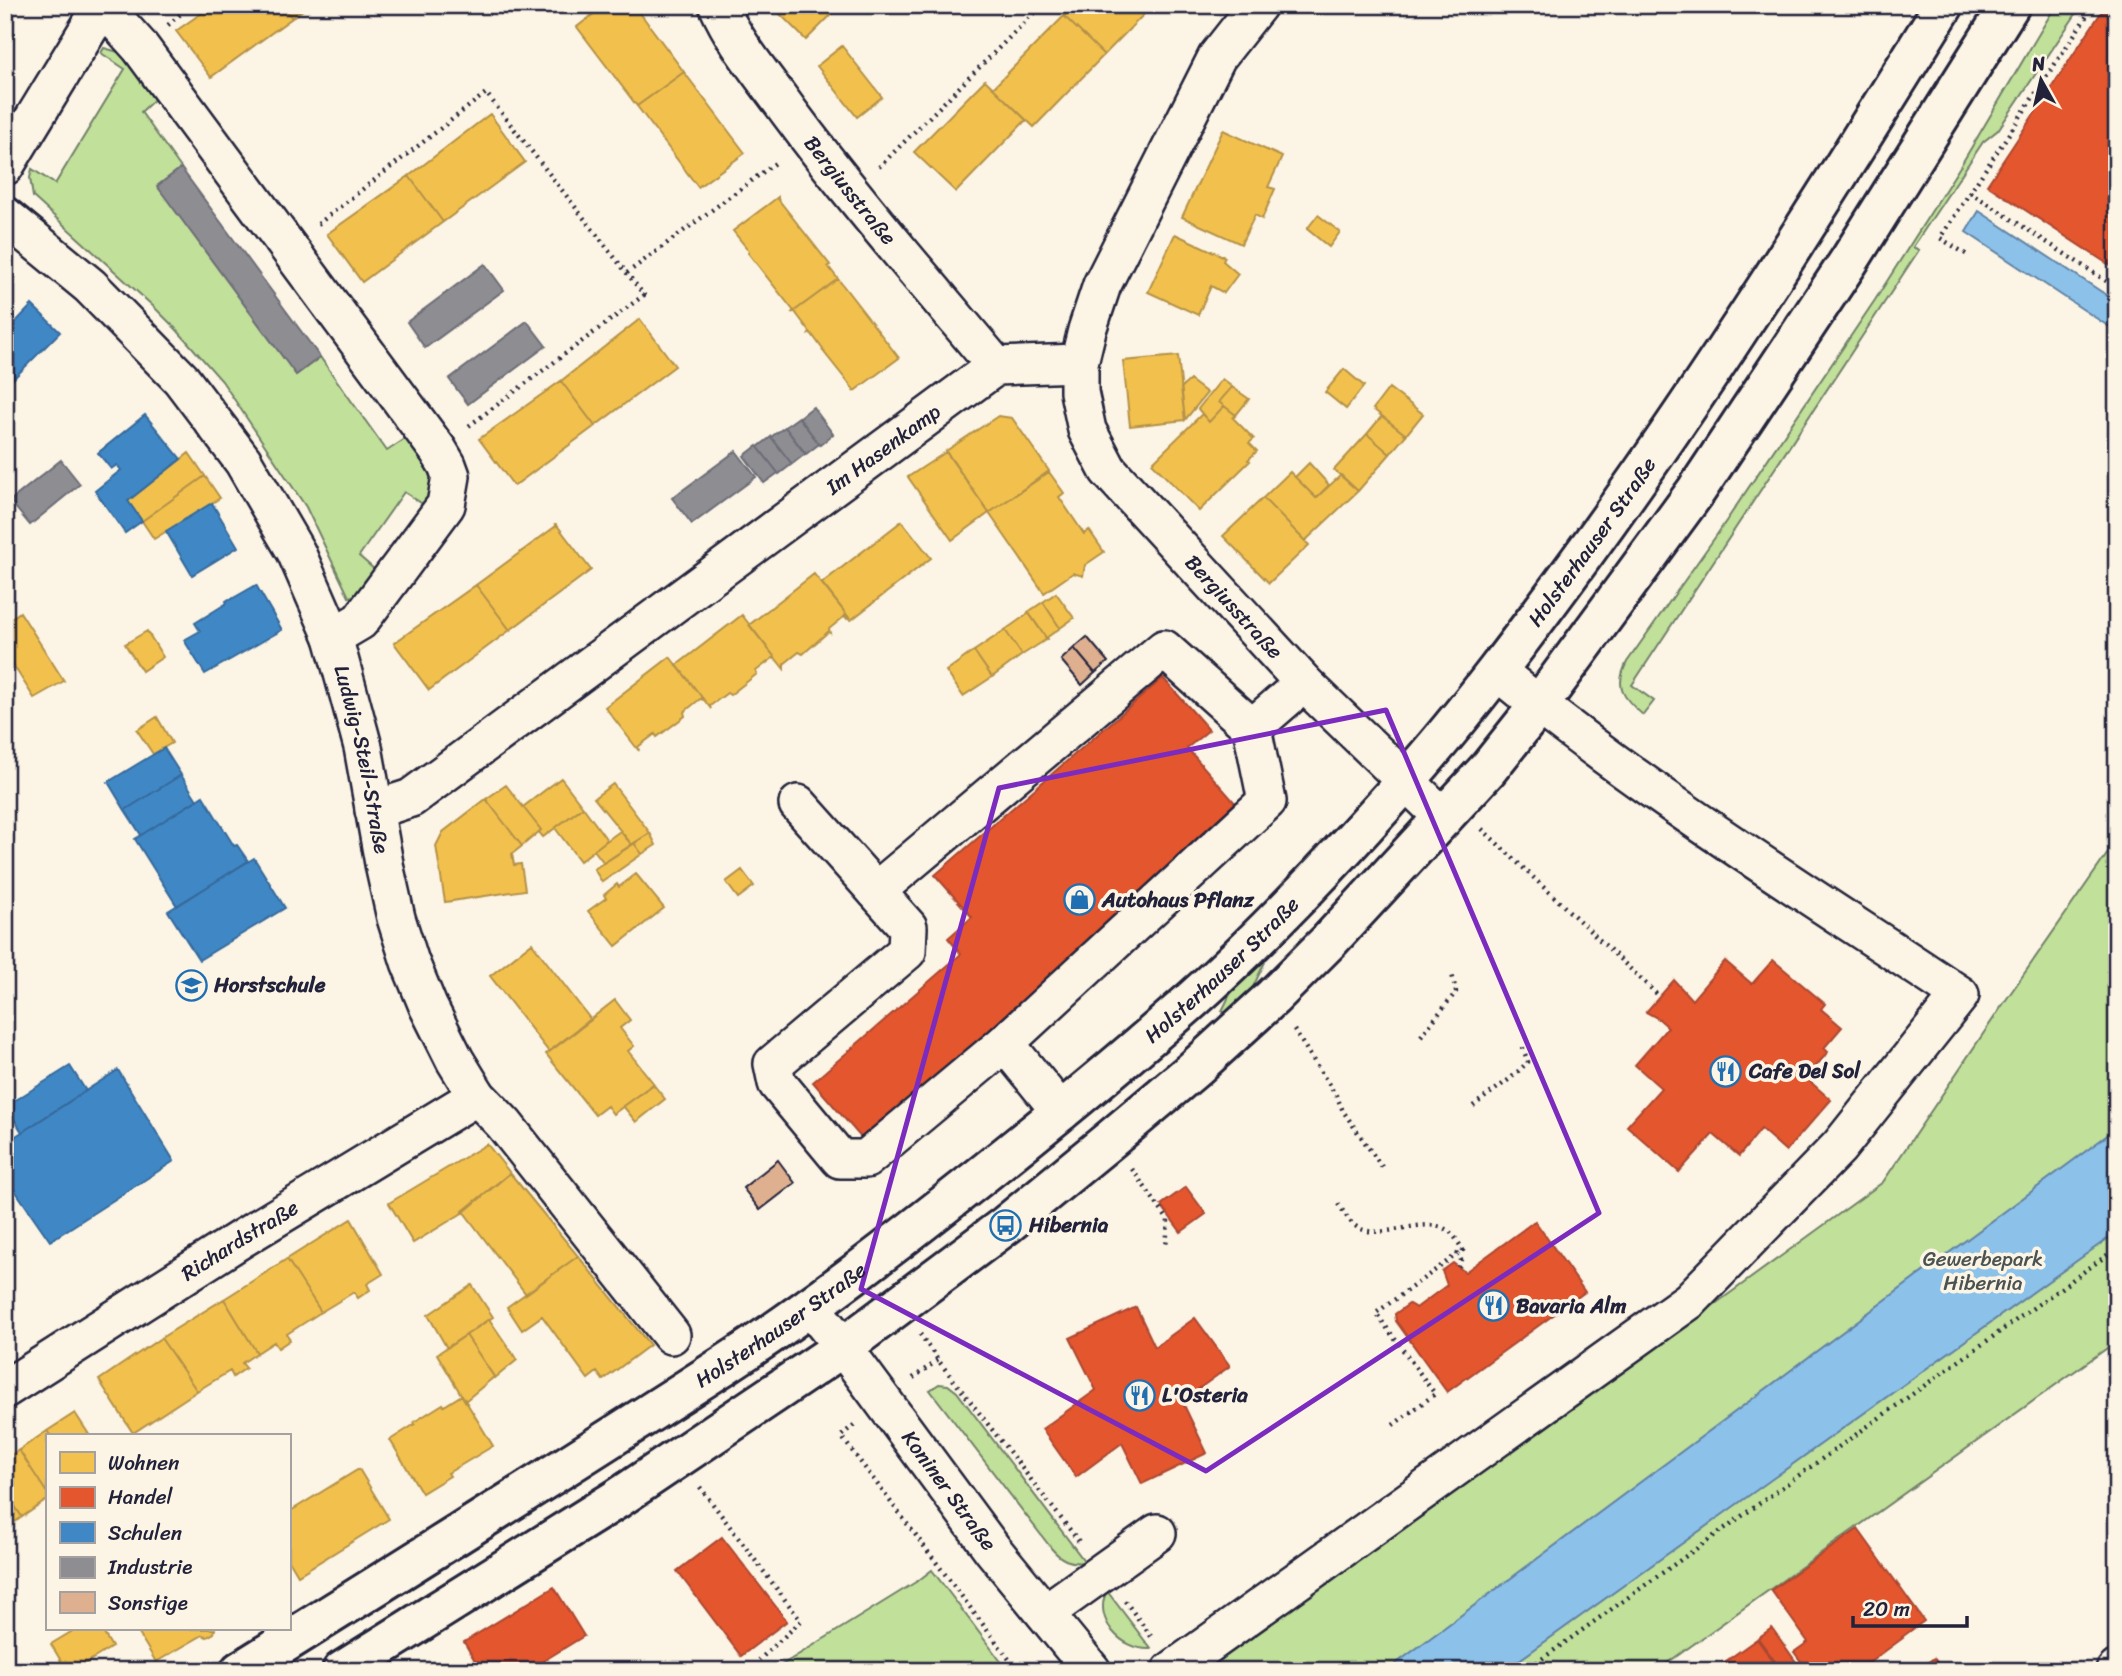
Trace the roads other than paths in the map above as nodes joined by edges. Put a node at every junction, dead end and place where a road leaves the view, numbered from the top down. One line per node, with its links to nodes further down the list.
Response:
1 (103, 5): 6 (street); 10 (street)
2 (718, 5): 9 (street, Bergiusstraße)
3 (1258, 5): 8 (street)
4 (1944, 5): 11 (main road, Holsterhauser Straße)
5 (2010, 5): 13 (main road)
6 (5, 166)
7 (5, 216): 10 (street, Ludwig-Steil-Straße)
8 (1079, 363): 9 (street); 12 (street, Bergiusstraße)
9 (996, 366): 17 (street, Im Hasenkamp)
10 (333, 638): 17 (street, Ludwig-Steil-Straße)
11 (1497, 671): 13 (street); 15 (main road, Holsterhauser Straße)
12 (1304, 683): 14 (street); 15 (street, Bergiusstraße)
13 (1539, 705): 18 (main road); 29 (street)
14 (1252, 728): 19 (street); 20 (street)
15 (1406, 781): 18 (street, Bergiusstraße); 22 (main road, Holsterhauser Straße)
16 (799, 804): 19 (street)
17 (374, 810): 21 (street, Ludwig-Steil-Straße)
18 (1450, 811): 25 (main road)
19 (876, 891): 20 (street)
20 (1005, 1043): 22 (street)
21 (477, 1096): 24 (street, Ludwig-Steil-Straße); 26 (street, Richardstraße)
22 (1061, 1112): 23 (main road, Holsterhauser Straße)
23 (810, 1306): 25 (street, Koniner Straße); 30 (main road, Holsterhauser Straße)
24 (671, 1335)
25 (843, 1347): 28 (street, Koniner Straße); 31 (main road)
26 (5, 1388)
27 (1157, 1532): 28 (street)
28 (1045, 1613): 32 (street, Koniner Straße)
29 (1173, 1670)
30 (240, 1671)
31 (342, 1671)
32 (1092, 1671)

